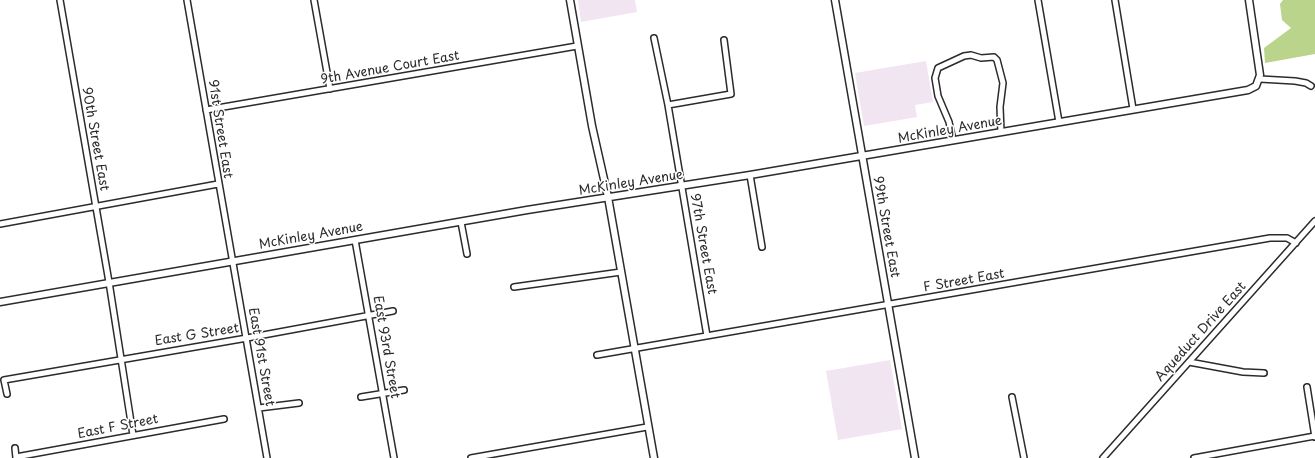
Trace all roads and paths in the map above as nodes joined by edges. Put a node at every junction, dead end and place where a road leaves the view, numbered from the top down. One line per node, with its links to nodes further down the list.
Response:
1 (60, 0): 26 (street, 90th Street East)
2 (187, 0): 17 (street, 91st Street East)
3 (314, 0): 14 (street)
4 (570, 0): 11 (street)
5 (835, 0): 21 (street, 99th Street East)
6 (1038, 0): 18 (street)
7 (1115, 0): 16 (street)
8 (1249, 0): 12 (street)
9 (654, 38): 15 (street, 97th Street East)
10 (724, 40): 15 (street)
11 (577, 46): 14 (street, 9th Avenue Court East); 25 (street)
12 (1260, 79): 13 (street); 16 (street, McKinley Avenue)
13 (1311, 86)
14 (330, 89): 17 (street, 9th Avenue Court East)
15 (668, 105): 24 (street, 97th Street East)
16 (1133, 109): 18 (street, McKinley Avenue)
17 (206, 110): 23 (street, 91st Street East)
18 (1059, 122): 19 (street, McKinley Avenue)
19 (1002, 132): 20 (street, McKinley Avenue); 20 (street)
20 (953, 140): 21 (street, McKinley Avenue)
21 (863, 156): 22 (street, McKinley Avenue); 39 (street, 99th Street East)
22 (750, 175): 24 (street, McKinley Avenue); 32 (street)
23 (218, 184): 26 (street); 34 (street, 91st Street East)
24 (681, 186): 25 (street, McKinley Avenue); 42 (street, 97th Street East)
25 (608, 197): 27 (street, McKinley Avenue); 35 (street)
26 (95, 207): 29 (street); 36 (street, 90th Street East)
27 (461, 222): 30 (street, McKinley Avenue); 33 (street)
28 (1315, 222): 31 (street, Aqueduct Drive East)
29 (0, 224)
30 (355, 240): 34 (street, McKinley Avenue); 41 (street, East 93rd Street)
31 (1296, 243): 39 (street, F Street East); 47 (street, Aqueduct Drive East)
32 (762, 247)
33 (468, 254)
34 (232, 261): 36 (street, McKinley Avenue); 43 (street, East 91st Street)
35 (621, 272): 37 (street); 44 (street)
36 (109, 282): 38 (street, McKinley Avenue); 46 (street, 90th Street East)
37 (514, 287)
38 (0, 302)
39 (888, 305): 42 (street, F Street East); 67 (street, 99th Street East)
40 (393, 311): 41 (street, East G Street)
41 (370, 316): 43 (street, East G Street); 52 (street, East 93rd Street)
42 (707, 336): 44 (street, F Street East)
43 (247, 338): 46 (street, East G Street); 56 (street, East 91st Street)
44 (634, 348): 45 (street); 58 (street)
45 (597, 355)
46 (120, 359): 51 (street, East G Street); 59 (street, 90th Street East)
47 (1189, 362): 48 (street); 69 (street, Aqueduct Drive East)
48 (1264, 372)
49 (1307, 387): 60 (street)
50 (404, 390): 52 (street)
51 (7, 394)
52 (383, 394): 53 (street); 64 (street, East 93rd Street)
53 (361, 397)
54 (1012, 397): 68 (street)
55 (299, 403): 56 (street)
56 (259, 408): 63 (street, East 91st Street)
57 (224, 419): 59 (street, East F Street)
58 (648, 427): 65 (street); 66 (street)
59 (133, 435): 62 (street, East F Street)
60 (1315, 436): 70 (street)
61 (15, 448): 62 (street)
62 (16, 458)
63 (267, 458)
64 (394, 458)
65 (472, 458)
66 (654, 458)
67 (915, 458)
68 (1024, 458)
69 (1103, 458)
70 (1194, 458)

